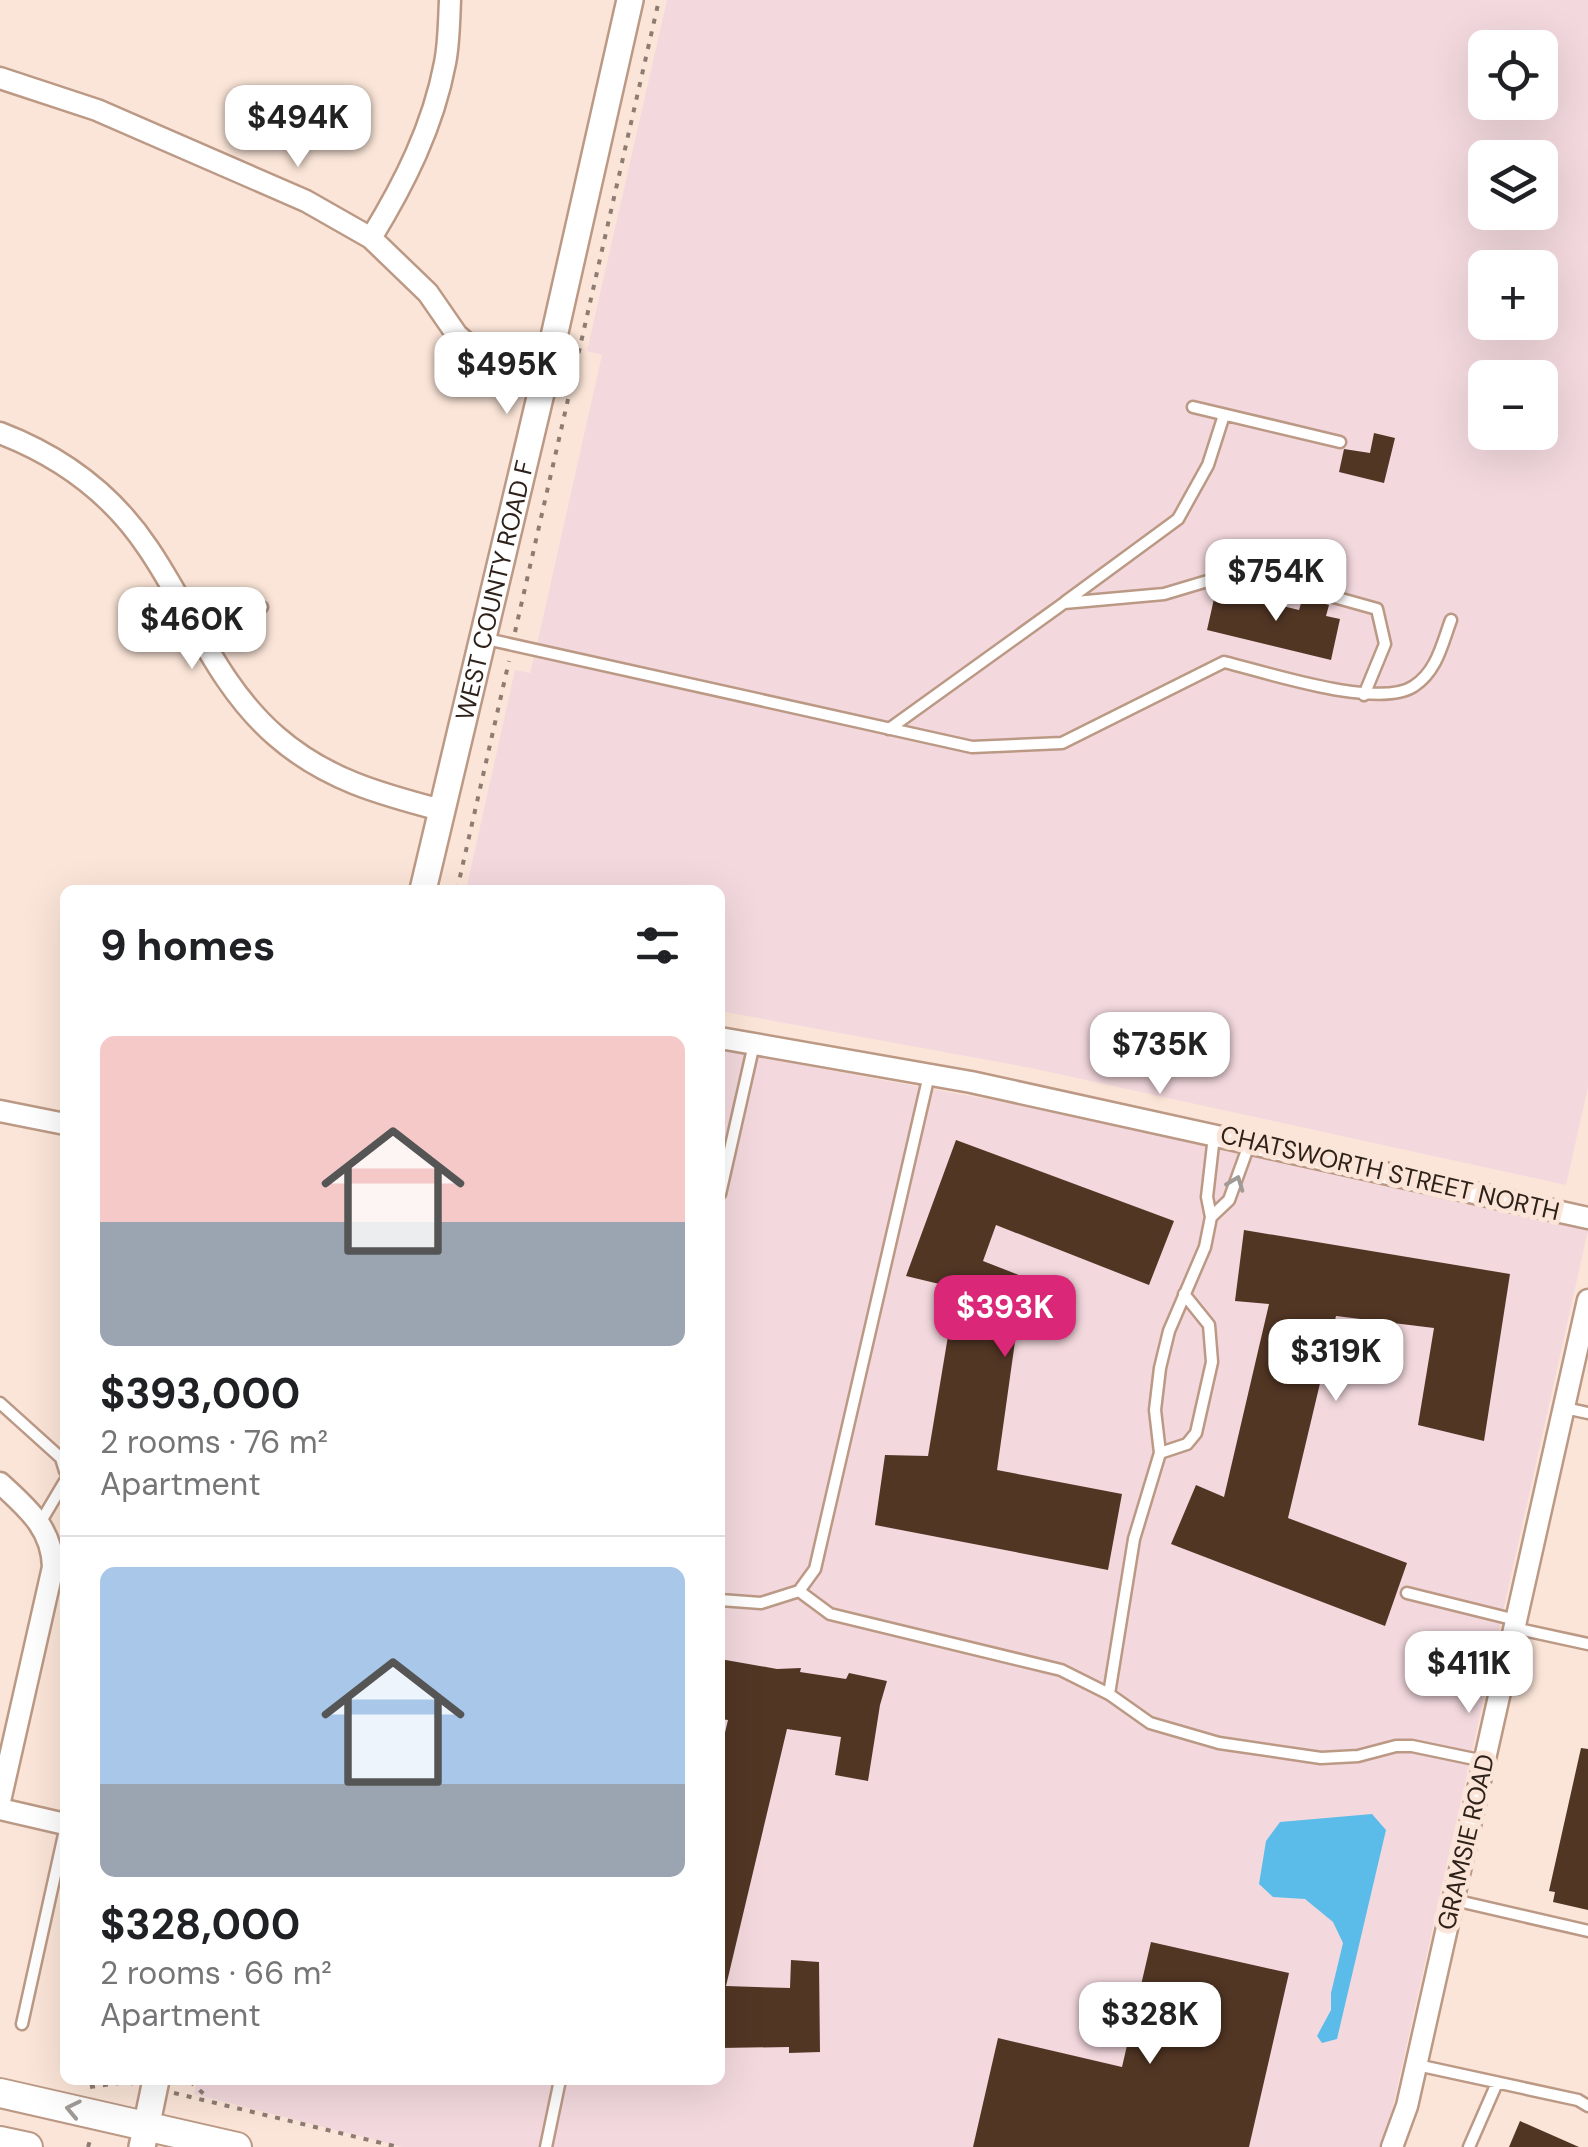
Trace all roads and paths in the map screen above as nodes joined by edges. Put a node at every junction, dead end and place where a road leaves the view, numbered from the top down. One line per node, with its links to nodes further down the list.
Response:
1 (450, 0): 5 (street)
2 (630, 0): 6 (street, WEST COUNTY ROAD F)
3 (659, 0): 16 (path)
4 (0, 78): 5 (street)
5 (371, 238): 6 (street)
6 (546, 372): 14 (street, WEST COUNTY ROAD F)
7 (1193, 407): 8 (lane)
8 (1224, 415): 10 (lane); 11 (lane)
9 (0, 433): 15 (street)
10 (1340, 442)
11 (1064, 602): 17 (lane); 18 (lane)
12 (262, 607): 15 (lane)
13 (1451, 620): 17 (lane)
14 (482, 638): 16 (lane); 19 (street, WEST COUNTY ROAD F)
15 (204, 644): 19 (street)
16 (512, 644): 18 (lane); 21 (path)
17 (1364, 696): 18 (lane)
18 (888, 728)
19 (441, 810): 20 (street, WEST COUNTY ROAD F)
20 (424, 885)
21 (458, 885)
22 (725, 1039): 23 (street, CHATSWORTH STREET NORTH)
23 (754, 1043): 24 (street, CHATSWORTH STREET NORTH); 29 (lane)
24 (929, 1075): 27 (street, CHATSWORTH STREET NORTH); 44 (lane)
25 (0, 1111): 26 (street)
26 (60, 1123)
27 (1214, 1134): 28 (street, CHATSWORTH STREET NORTH); 30 (lane)
28 (1250, 1142): 30 (lane, one-way to 28); 31 (street, CHATSWORTH STREET NORTH)
29 (725, 1172)
30 (1211, 1217): 32 (lane)
31 (1588, 1218)
32 (1184, 1294): 38 (lane); 38 (lane)
33 (1588, 1300): 34 (street, GRAMSIE ROAD)
34 (1579, 1385): 36 (street, GRAMSIE ROAD)
35 (0, 1403): 39 (lane)
36 (1564, 1408): 37 (lane); 47 (street, GRAMSIE ROAD)
37 (1588, 1413)
38 (1160, 1452): 49 (lane)
39 (60, 1457)
40 (0, 1483): 42 (street)
41 (60, 1489): 42 (lane)
42 (40, 1523): 43 (street)
43 (59, 1568): 51 (street)
44 (800, 1591): 46 (lane); 49 (lane)
45 (1407, 1594): 47 (lane)
46 (725, 1600)
47 (1515, 1624): 48 (lane); 50 (street, GRAMSIE ROAD)
48 (1588, 1644)
49 (1108, 1694): 50 (lane)
50 (1484, 1760): 54 (street, GRAMSIE ROAD)
51 (0, 1805): 52 (street)
52 (60, 1825)
53 (60, 1850): 56 (lane)
54 (1453, 1900): 55 (lane); 57 (street, GRAMSIE ROAD)
55 (1588, 1931)
56 (22, 2024)
57 (1416, 2065): 58 (lane); 70 (street, GRAMSIE ROAD)
58 (1497, 2083): 63 (lane); 71 (lane)
59 (155, 2085): 64 (street)
60 (193, 2085): 68 (path)
61 (559, 2085): 69 (lane)
62 (0, 2093): 64 (main road, one-way to 62)
63 (1588, 2106)
64 (144, 2136): 67 (main road)
65 (0, 2140): 66 (main road)
66 (28, 2147)
67 (237, 2147)
68 (398, 2147)
69 (546, 2147)
70 (1392, 2147)
71 (1470, 2147)

